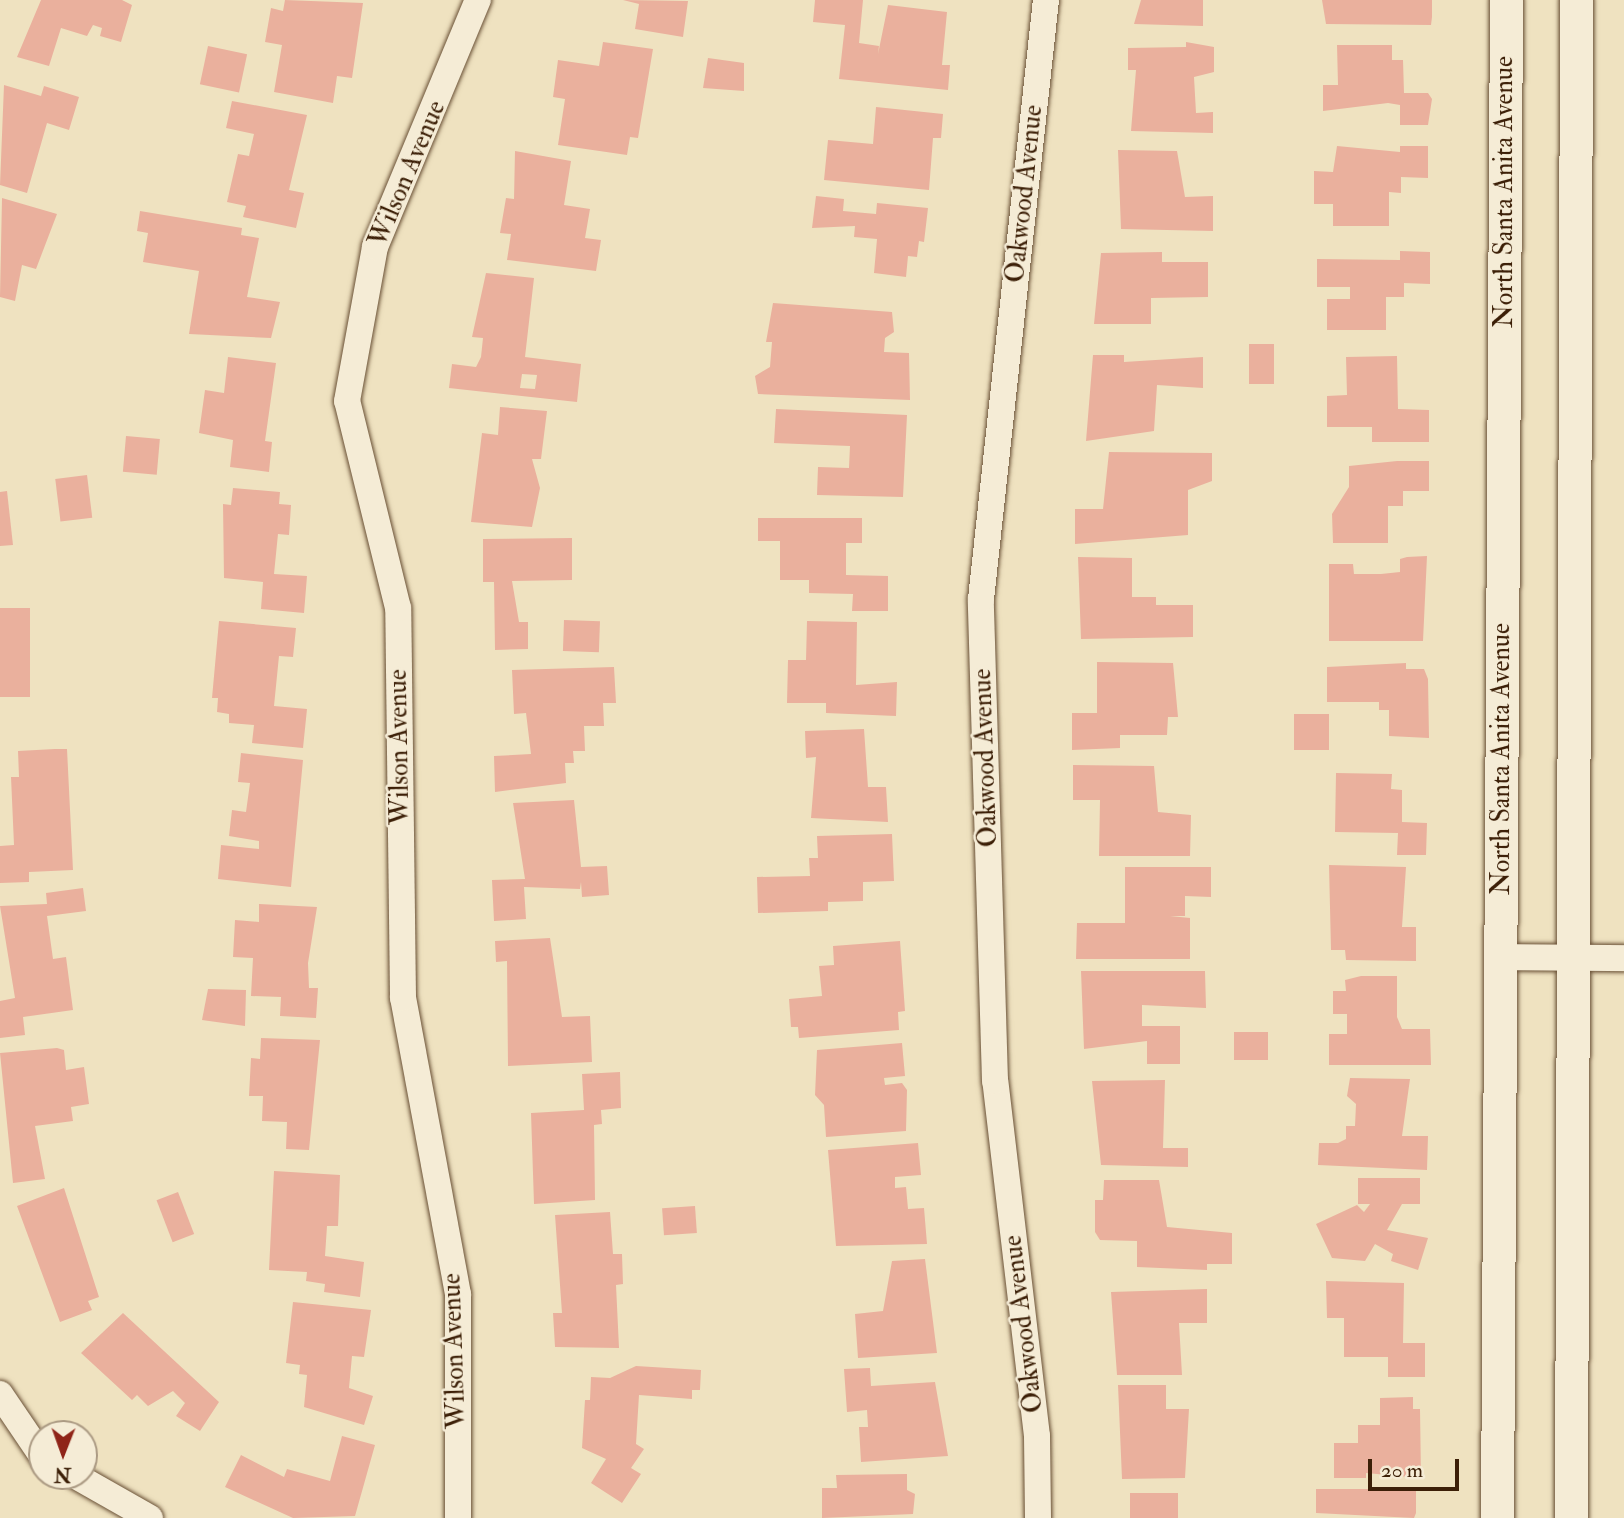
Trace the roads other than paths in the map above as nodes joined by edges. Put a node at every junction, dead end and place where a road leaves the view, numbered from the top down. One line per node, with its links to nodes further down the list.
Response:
1 (478, 0): 14 (street, Wilson Avenue)
2 (1046, 0): 15 (street, Oakwood Avenue)
3 (1506, 0): 5 (street, North Santa Anita Avenue)
4 (1576, 0): 6 (street)
5 (1501, 957): 6 (street); 16 (street, North Santa Anita Avenue)
6 (1574, 958): 7 (street); 17 (street)
7 (1624, 958)
8 (0, 1394): 10 (street)
9 (0, 1427): 11 (street)
10 (28, 1435)
11 (28, 1446)
12 (98, 1488): 13 (street)
13 (150, 1518)
14 (458, 1518)
15 (1038, 1518)
16 (1497, 1518)
17 (1571, 1518)

